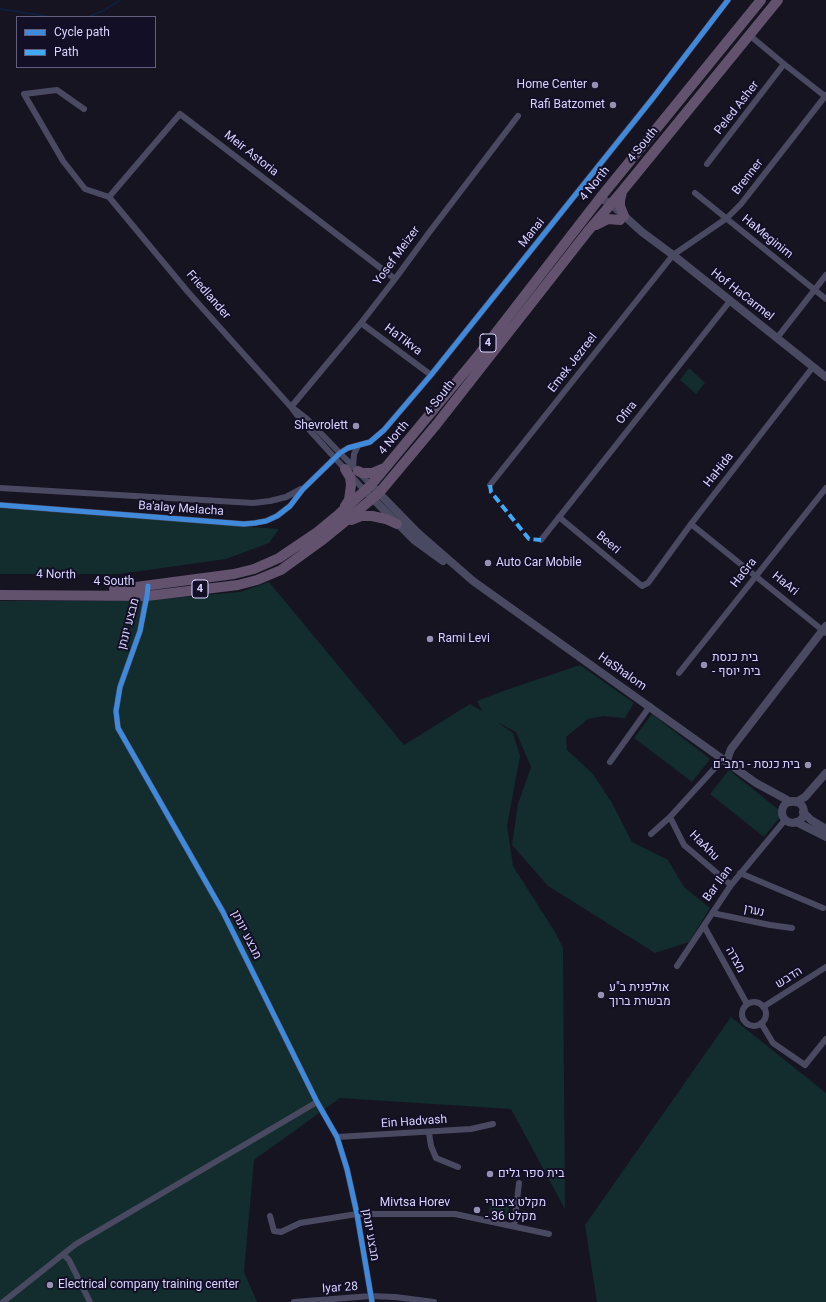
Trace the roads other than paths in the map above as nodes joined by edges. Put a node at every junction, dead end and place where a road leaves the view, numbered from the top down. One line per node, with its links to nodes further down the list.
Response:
1 (728, 0): 27 (street, Manai)
2 (762, 0): 13 (highway, 4 North / 4)
3 (778, 0): 10 (highway, 4 South / 4)
4 (754, 39): 5 (street)
5 (784, 64): 6 (street); 9 (street, Peled Asher)
6 (826, 96): 16 (street, Brenner)
7 (84, 109): 12 (street)
8 (518, 116): 20 (street, Yosef Meizer)
9 (707, 164)
10 (623, 190): 14 (highway, 4 South / 4); 15 (highway)
11 (695, 193): 16 (street, HaMeginim)
12 (109, 197): 20 (street, Meir Astoria); 29 (street, Friedlander)
13 (600, 198): 14 (street, Hof HaCarmel); 32 (highway, 4 North / 4)
14 (609, 206): 15 (street, Hof HaCarmel); 17 (highway, 4 South / 4)
15 (622, 218): 17 (highway); 18 (street, Hof HaCarmel)
16 (727, 218): 18 (street, Brenner); 21 (street, HaMeginim)
17 (588, 231): 39 (highway, 4 South / 4)
18 (673, 255): 23 (street, Hof HaCarmel); 34 (street, Emek Jezreel)
19 (826, 275): 21 (street)
20 (395, 279): 24 (street, Yosef Meizer)
21 (814, 290): 22 (street, HaMeginim); 25 (street)
22 (826, 299)
23 (730, 301): 25 (street, Hof HaCarmel); 42 (street, Ofira)
24 (361, 322): 27 (street, HaTikva); 29 (street, Yosef Meizer)
25 (777, 338): 26 (street, Hof HaCarmel)
26 (813, 367): 28 (street, Hof HaCarmel); 45 (street, HaHida)
27 (431, 375): 30 (street, Manai)
28 (826, 377)
29 (291, 407): 31 (street, Friedlander)
30 (358, 446): 31 (street, Manai); 33 (street)
31 (337, 455): 33 (street, Friedlander); 38 (street, Ba'alay Melacha)
32 (388, 466): 33 (highway); 36 (highway, 4 North / 4)
33 (352, 469): 36 (street, Friedlander); 36 (street, Friedlander); 41 (highway)
34 (490, 485)
35 (0, 488): 38 (street, Ba'alay Melacha)
36 (368, 488): 39 (street, Friedlander); 41 (highway, 4 North / 4)
37 (826, 488): 47 (street, HaGra)
38 (303, 489): 40 (street, Ba'alay Melacha)
39 (375, 496): 43 (highway, 4 South / 4); 44 (street, HaShalom); 48 (street, HaShalom)
40 (0, 505)
41 (343, 510): 49 (highway, 4 North / 4)
42 (559, 517): 46 (street, Ofira); 50 (street, Beeri)
43 (342, 524): 44 (highway); 53 (highway, 4 South / 4)
44 (397, 524): 48 (street, HaShalom)
45 (691, 524): 47 (street, HaAri); 50 (street, HaHida)
46 (541, 540)
47 (756, 575): 54 (street, HaAri); 55 (street, HaGra)
48 (474, 581): 56 (street, HaShalom)
49 (148, 586): 51 (highway, 4 North / 4); 53 (street, מבצע יונתן)
50 (642, 586)
51 (0, 588)
52 (0, 595): 53 (highway, 4 South / 4)
53 (147, 596): 82 (street, מבצע יונתן)
54 (825, 630): 57 (street)
55 (679, 673)
56 (650, 706): 57 (street, HaShalom); 58 (street)
57 (726, 760): 60 (street, HaShalom); 64 (street)
58 (610, 762)
59 (826, 773): 61 (street)
60 (756, 782): 61 (street, HaShalom); 62 (street, HaShalom)
61 (793, 802): 62 (street); 63 (street)
62 (782, 810): 65 (street)
63 (803, 812): 66 (street); 67 (street)
64 (670, 817): 68 (street); 71 (street, HaAhu)
65 (785, 820): 66 (street); 70 (street, Bar Ilan)
66 (796, 822): 69 (street)
67 (826, 829)
68 (651, 834)
69 (826, 836)
70 (740, 873): 71 (street, Bar Ilan); 72 (street)
71 (731, 885): 73 (street, Bar Ilan)
72 (824, 908)
73 (712, 913): 74 (street, Bar Ilan); 75 (street, נערן)
74 (704, 926): 76 (street, Bar Ilan); 78 (street, מצדה)
75 (792, 928)
76 (677, 966)
77 (826, 967): 79 (street, הדבש)
78 (747, 1004): 79 (street); 80 (street)
79 (763, 1007): 80 (street)
80 (761, 1023): 81 (street)
81 (826, 1039)
82 (317, 1102): 85 (street, מבצע יונתן); 92 (street)
83 (493, 1124): 84 (street, Ein Hadvash)
84 (429, 1133): 85 (street, Ein Hadvash); 86 (street)
85 (337, 1137): 88 (street, מבצע יונתן)
86 (458, 1167)
87 (519, 1183): 90 (street)
88 (357, 1214): 89 (street, Mivtsa Horev); 90 (street, Mivtsa Horev); 93 (street, מבצע יונתן)
89 (270, 1216)
90 (514, 1226): 91 (street, Mivtsa Horev)
91 (549, 1234)
92 (64, 1255): 94 (street); 95 (street)
93 (371, 1299): 96 (street, Iyar 28); 97 (street, Iyar 28)
94 (3, 1302)
95 (90, 1302)
96 (294, 1302)
97 (434, 1302)

